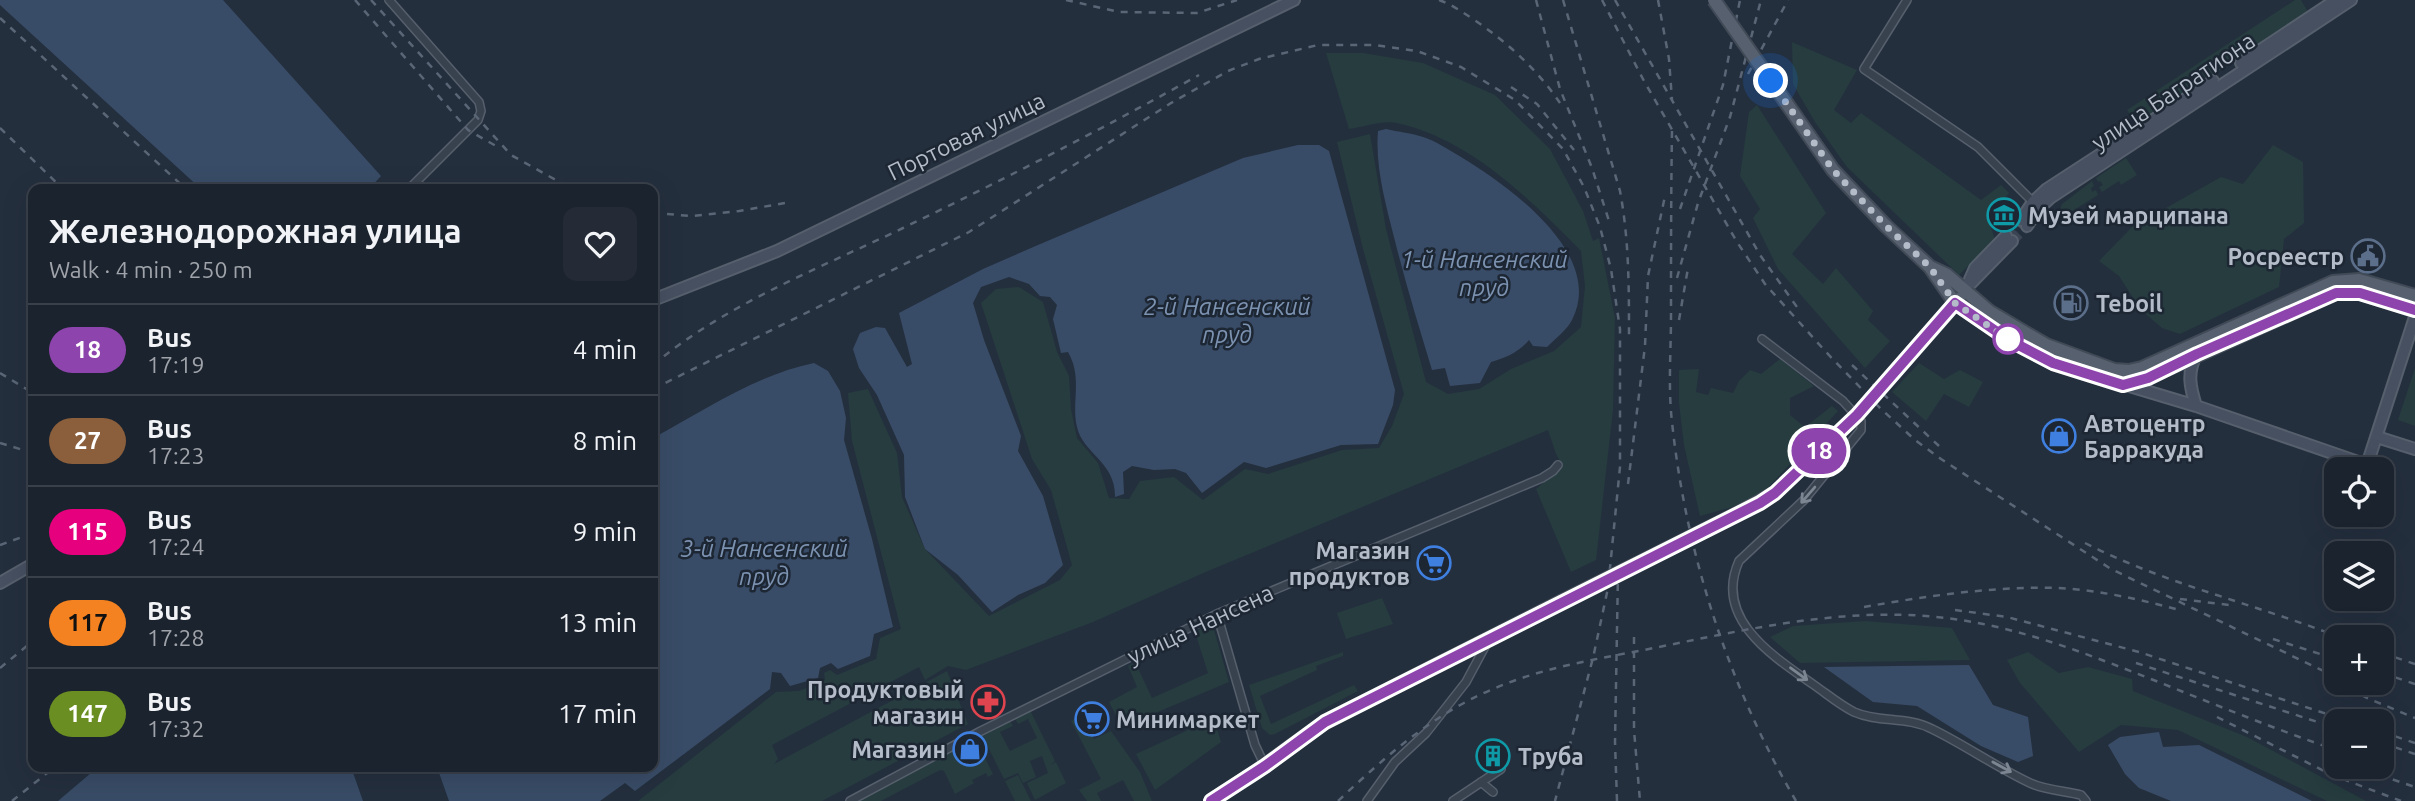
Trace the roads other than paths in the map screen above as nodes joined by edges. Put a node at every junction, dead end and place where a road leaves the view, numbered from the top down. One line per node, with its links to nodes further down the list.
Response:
1 (388, 0): 7 (street)
2 (1294, 0): 13 (main road, Портовая улица)
3 (1714, 0): 10 (main road, bridge)
4 (1908, 0): 8 (street)
5 (2336, 0): 8 (main road, улица Багратиона)
6 (2351, 0): 8 (main road, улица Багратиона)
7 (414, 184)
8 (2033, 202)
9 (2009, 238): 11 (main road)
10 (1930, 267): 11 (main road); 14 (main road)
11 (1965, 291): 14 (main road); 19 (main road)
12 (2415, 296): 19 (main road)
13 (658, 298)
14 (1955, 303): 19 (main road); 21 (main road)
15 (2415, 310): 18 (main road)
16 (2415, 317): 22 (main road)
17 (1762, 339): 21 (street)
18 (2197, 354): 19 (main road); 20 (main road)
19 (2122, 378): 20 (main road)
20 (2196, 406): 22 (main road)
21 (1859, 418): 28 (main road, bridge); 37 (street, one-way to 37)
22 (2376, 438): 23 (main road)
23 (2415, 449)
24 (1558, 465): 27 (street, улица Нансена)
25 (28, 567): 26 (main road)
26 (0, 583)
27 (1217, 614): 29 (street); 33 (street, улица Нансена)
28 (1491, 637): 29 (main road); 35 (street)
29 (1265, 766): 34 (main road)
30 (1501, 769): 31 (street)
31 (1481, 782): 32 (street); 36 (street)
32 (1493, 792)
33 (850, 801)
34 (1211, 801)
35 (1367, 801)
36 (1453, 801)
37 (2086, 801)

